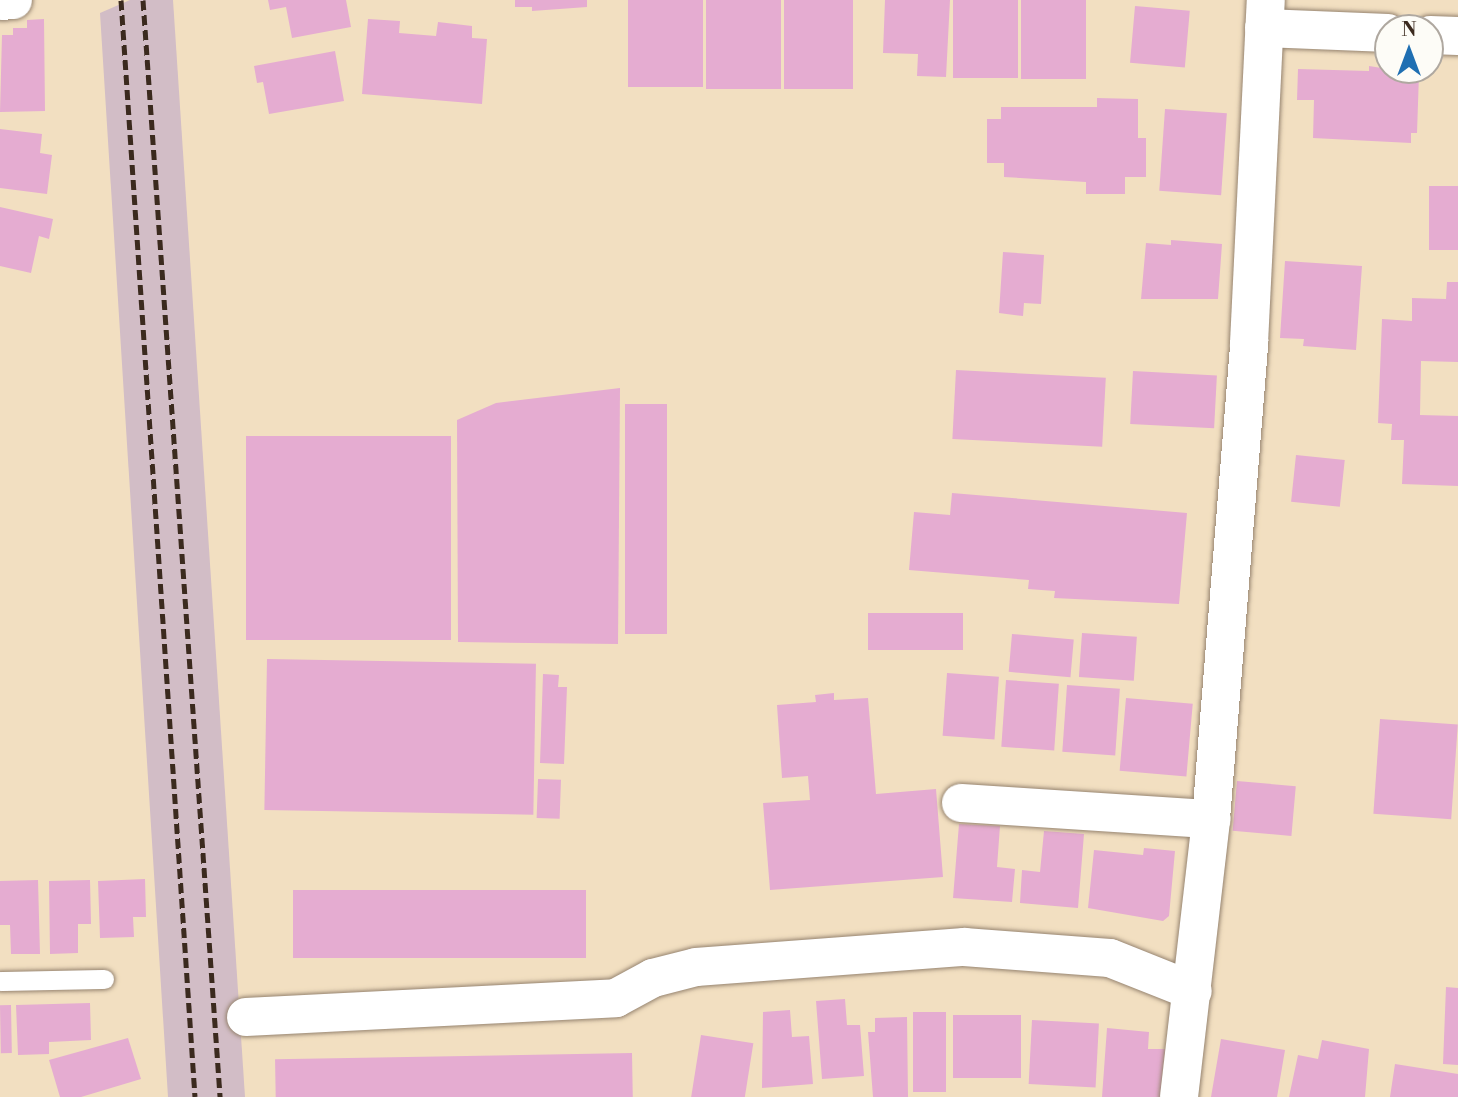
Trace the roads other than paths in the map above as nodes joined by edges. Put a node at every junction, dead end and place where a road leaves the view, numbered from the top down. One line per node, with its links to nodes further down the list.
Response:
1 (1265, 14): 2 (street); 4 (street)
2 (1374, 31)
3 (961, 803): 4 (street)
4 (1211, 819): 7 (street)
5 (104, 979): 6 (lane)
6 (0, 981)
7 (1193, 990): 8 (street); 9 (street)
8 (246, 1017)
9 (1179, 1097)

